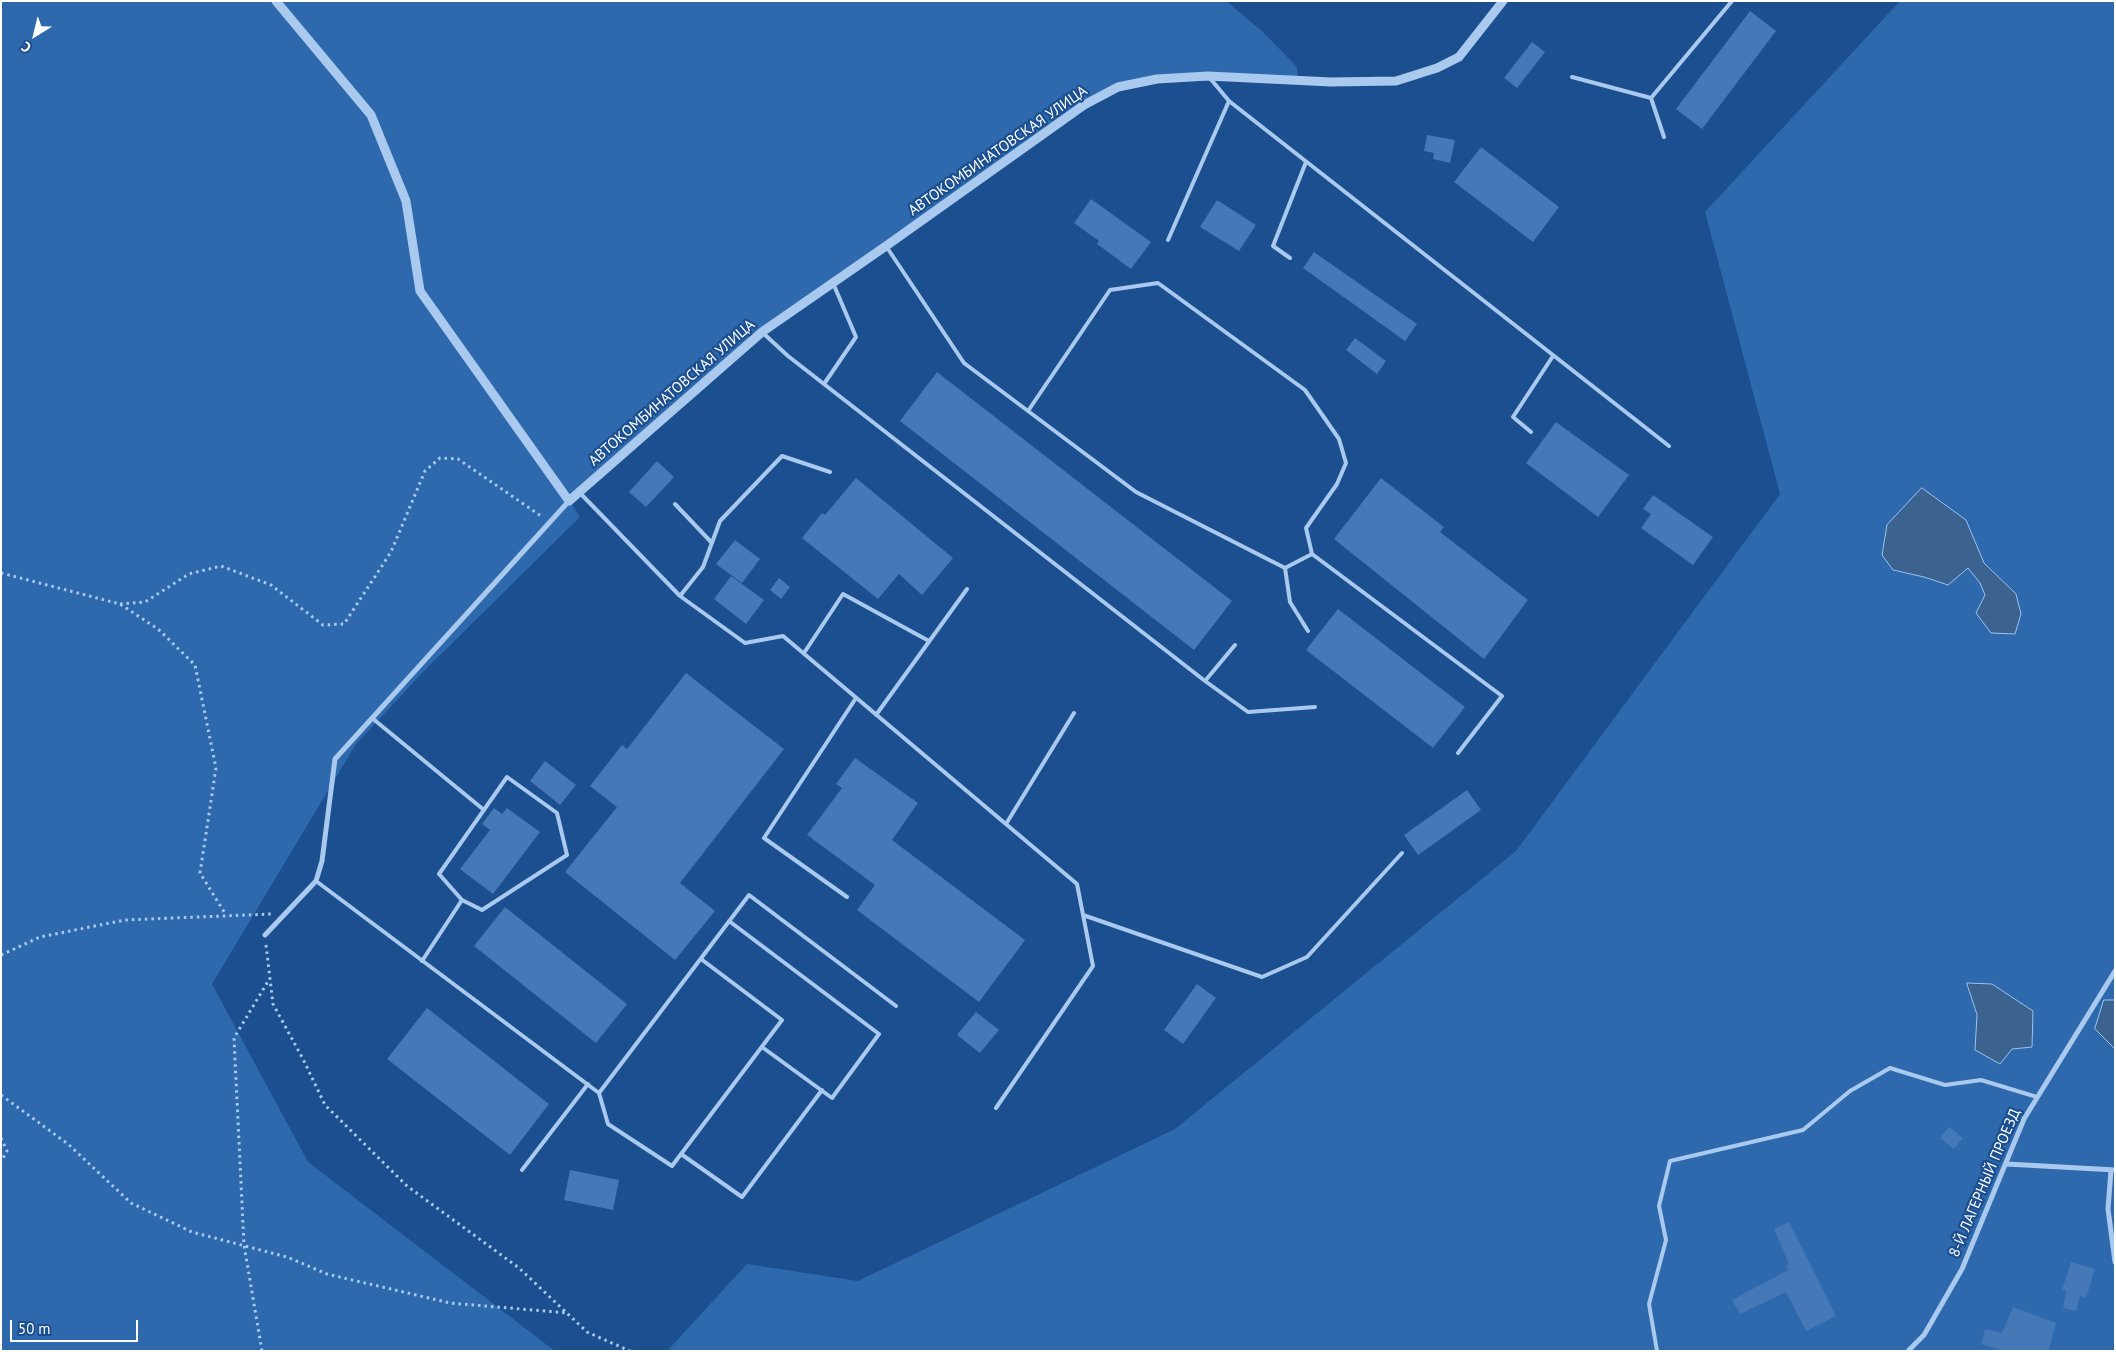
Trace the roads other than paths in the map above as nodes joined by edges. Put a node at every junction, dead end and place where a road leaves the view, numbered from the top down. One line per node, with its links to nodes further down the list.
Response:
1 (276, 1): 22 (street)
2 (1503, 1): 4 (street, АВТОКОМБИНАТОВСКАЯ УЛИЦА)
3 (1732, 1): 6 (lane)
4 (1208, 76): 7 (lane); 11 (street, АВТОКОМБИНАТОВСКАЯ УЛИЦА)
5 (1572, 77): 6 (lane)
6 (1651, 98): 8 (lane)
7 (1229, 101): 9 (lane); 10 (lane)
8 (1664, 137)
9 (1306, 162): 12 (lane); 15 (lane)
10 (1168, 240)
11 (886, 246): 13 (street, АВТОКОМБИНАТОВСКАЯ УЛИЦА); 17 (lane)
12 (1290, 258)
13 (833, 283): 14 (street, АВТОКОМБИНАТОВСКАЯ УЛИЦА); 16 (lane)
14 (762, 332): 16 (lane); 21 (street, АВТОКОМБИНАТОВСКАЯ УЛИЦА)
15 (1554, 356): 18 (lane); 19 (lane)
16 (824, 384): 33 (lane)
17 (1028, 411): 25 (lane); 26 (lane)
18 (1531, 432)
19 (1669, 446)
20 (830, 472): 24 (lane)
21 (579, 492): 22 (street, АВТОКОМБИНАТОВСКАЯ УЛИЦА); 28 (lane)
22 (569, 501): 38 (street)
23 (675, 504): 24 (lane)
24 (712, 543): 28 (lane)
25 (1312, 554): 26 (lane); 39 (lane)
26 (1284, 568): 29 (lane)
27 (967, 589): 30 (lane)
28 (680, 596): 32 (lane)
29 (1308, 631)
30 (929, 641): 32 (lane); 37 (lane)
31 (1235, 645): 33 (lane)
32 (804, 653): 34 (lane)
33 (1205, 681): 35 (lane)
34 (856, 698): 37 (lane); 44 (lane)
35 (1315, 708)
36 (1074, 713): 41 (lane)
37 (876, 715): 41 (lane)
38 (371, 718): 40 (lane); 43 (street)
39 (1458, 752)
40 (484, 810): 45 (lane); 45 (lane)
41 (1006, 824): 46 (lane)
42 (1402, 853): 46 (lane)
43 (316, 882): 48 (street); 50 (lane)
44 (847, 897)
45 (462, 900): 50 (lane)
46 (1083, 915): 58 (lane)
47 (729, 921): 49 (lane); 52 (lane); 55 (lane)
48 (265, 935)
49 (701, 959): 53 (lane); 56 (lane)
50 (422, 961): 54 (lane)
51 (2115, 971): 57 (street, 8-Й ЛАГЕРНЫЙ ПРОЕЗД)
52 (896, 1006)
53 (762, 1047): 55 (lane); 59 (lane)
54 (588, 1084): 56 (lane); 61 (lane)
55 (822, 1090): 59 (lane)
56 (599, 1093): 59 (lane)
57 (2037, 1097): 60 (street, 8-Й ЛАГЕРНЫЙ ПРОЕЗД); 64 (lane)
58 (996, 1108)
59 (681, 1154)
60 (2007, 1164): 62 (street); 65 (street, 8-Й ЛАГЕРНЫЙ ПРОЕЗД)
61 (522, 1170)
62 (2113, 1170): 63 (street)
63 (2115, 1262)
64 (1657, 1351)
65 (1908, 1351)

